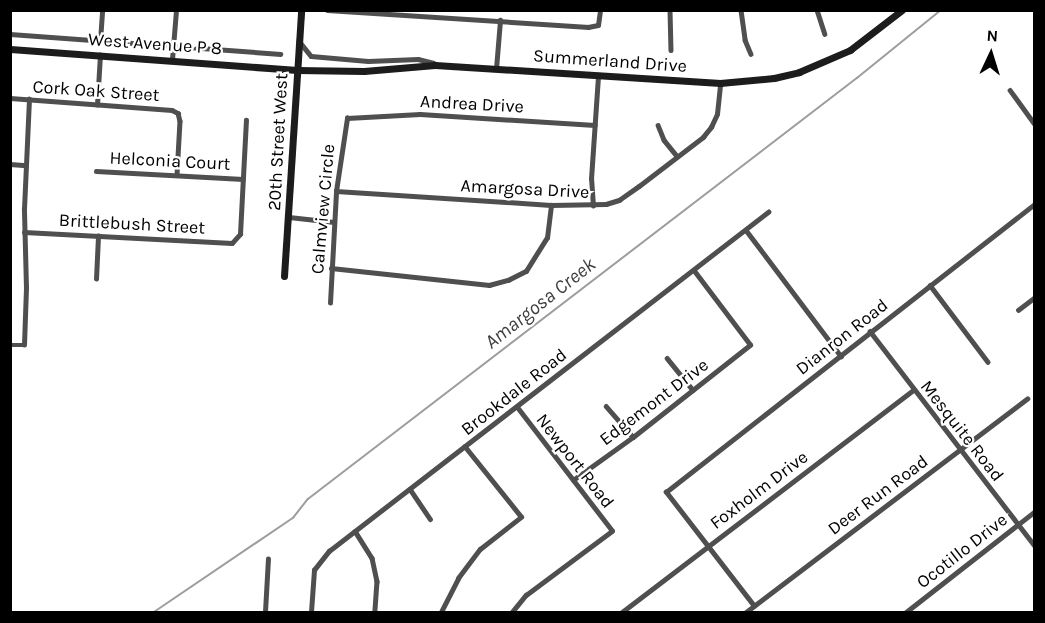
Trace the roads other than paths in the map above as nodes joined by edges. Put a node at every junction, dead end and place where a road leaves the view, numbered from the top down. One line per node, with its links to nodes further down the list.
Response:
1 (102, 10): 13 (street)
2 (176, 10): 15 (street)
3 (301, 10): 14 (street, 20th Street West)
4 (327, 10): 10 (street)
5 (600, 10): 10 (street)
6 (670, 10): 17 (street)
7 (741, 10): 19 (street)
8 (817, 10): 12 (street)
9 (902, 10): 26 (street, Summerland Drive)
10 (500, 20): 23 (street)
11 (10, 34): 13 (street, West Avenue P 8)
12 (825, 34)
13 (100, 41): 15 (street, West Avenue P 8)
14 (299, 41): 22 (street); 24 (street, 20th Street West)
15 (173, 47): 18 (street, West Avenue P 8); 21 (street)
16 (10, 49): 20 (street, West Avenue P 8)
17 (671, 50)
18 (280, 54)
19 (751, 54)
20 (100, 55): 21 (street, West Avenue P 8); 30 (street)
21 (172, 60): 24 (street, West Avenue P 8)
22 (443, 65): 23 (street, Summerland Drive); 24 (street, Summerland Drive)
23 (496, 69): 25 (street, Summerland Drive)
24 (297, 70): 47 (street, 20th Street West)
25 (598, 75): 26 (street, Summerland Drive); 34 (street)
26 (720, 83): 36 (street, Amargosa Drive)
27 (1010, 90): 33 (street)
28 (10, 98): 29 (street, Cork Oak Street)
29 (29, 99): 30 (street, Cork Oak Street); 38 (street)
30 (97, 105): 40 (street, Cork Oak Street)
31 (347, 118): 34 (street, Andrea Drive); 42 (street, Calmview Circle)
32 (246, 120): 41 (street)
33 (1035, 123)
34 (595, 125): 45 (street)
35 (658, 125): 36 (street)
36 (677, 156): 45 (street, Amargosa Drive)
37 (10, 164): 38 (street)
38 (26, 165): 50 (street)
39 (96, 171): 40 (street, Helconia Court)
40 (177, 176): 41 (street, Helconia Court)
41 (243, 179): 51 (street, Brittlebush Street)
42 (336, 191): 44 (street, Amargosa Drive); 48 (street, Calmview Circle)
43 (1035, 204): 56 (street, Dianron Road)
44 (551, 205): 45 (street, Amargosa Drive); 52 (street)
45 (593, 206)
46 (768, 213): 49 (street, Brookdale Road)
47 (289, 217): 48 (street); 54 (street, 20th Street West)
48 (334, 222): 52 (street, Calmview Circle)
49 (746, 230): 53 (street, Brookdale Road); 62 (street)
50 (24, 232): 51 (street, Brittlebush Street); 61 (street)
51 (98, 236): 55 (street)
52 (331, 268): 58 (street, Calmview Circle)
53 (694, 271): 65 (street, Edgemont Drive); 68 (street, Brookdale Road)
54 (285, 276)
55 (96, 279)
56 (930, 285): 60 (street, Dianron Road); 64 (street)
57 (1035, 298): 59 (street)
58 (330, 303)
59 (1018, 310)
60 (870, 331): 62 (street, Dianron Road); 66 (street, Mesquite Road)
61 (10, 345)
62 (841, 356): 80 (street, Dianron Road)
63 (667, 358): 65 (street)
64 (988, 362)
65 (693, 390): 70 (street, Edgemont Drive)
66 (913, 390): 72 (street, Mesquite Road); 80 (street, Foxholm Drive)
67 (1027, 399): 72 (street, Deer Run Road)
68 (517, 406): 71 (street, Brookdale Road); 73 (street, Newport Road)
69 (606, 406): 70 (street)
70 (633, 437): 73 (street, Edgemont Drive)
71 (465, 447): 74 (street, Brookdale Road); 86 (street)
72 (960, 450): 77 (street, Mesquite Road); 82 (street, Deer Run Road)
73 (573, 480): 87 (street, Newport Road)
74 (410, 489): 76 (street); 78 (street, Brookdale Road)
75 (1035, 512): 77 (street, Ocotillo Drive)
76 (430, 519)
77 (1018, 524): 79 (street, Mesquite Road); 90 (street, Ocotillo Drive)
78 (355, 531): 84 (street, Brookdale Road); 85 (street)
79 (1035, 545)
80 (706, 547): 82 (street); 88 (street, Foxholm Drive)
81 (268, 559): 83 (street)
82 (754, 606): 89 (street, Deer Run Road)
83 (265, 612)
84 (311, 612)
85 (375, 612)
86 (441, 612)
87 (512, 612)
88 (622, 612)
89 (746, 612)
90 (906, 612)

